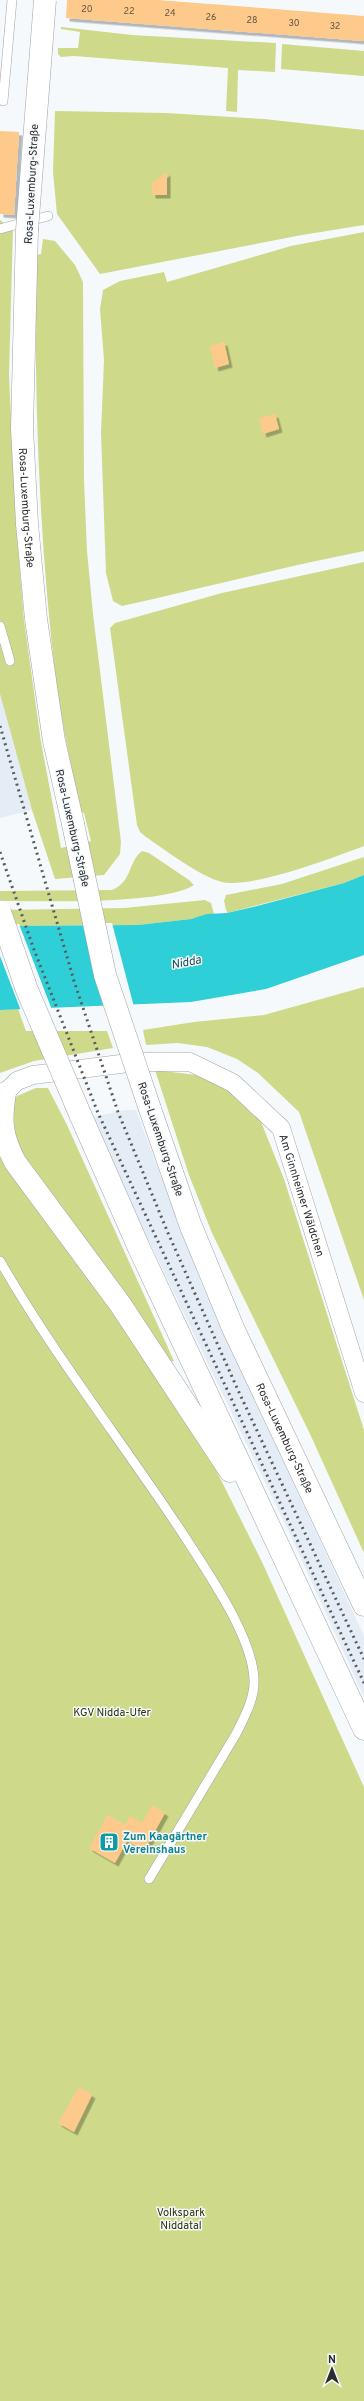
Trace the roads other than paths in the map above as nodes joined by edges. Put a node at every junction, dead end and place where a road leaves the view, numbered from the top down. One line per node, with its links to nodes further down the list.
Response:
1 (12, 0): 3 (lane)
2 (45, 0): 13 (highway, Rosa-Luxemburg-Straße, bridge)
3 (3, 101)
4 (48, 216): 5 (lane)
5 (0, 228)
6 (0, 626): 7 (lane)
7 (10, 661)
8 (0, 912): 12 (highway, bridge)
9 (3, 1093): 11 (street, Am Ginnheimer Wäldchen); 12 (highway)
10 (0, 1261): 15 (lane)
11 (364, 1394)
12 (282, 1554): 14 (highway)
13 (364, 1605)
14 (364, 1729)
15 (149, 1878)

